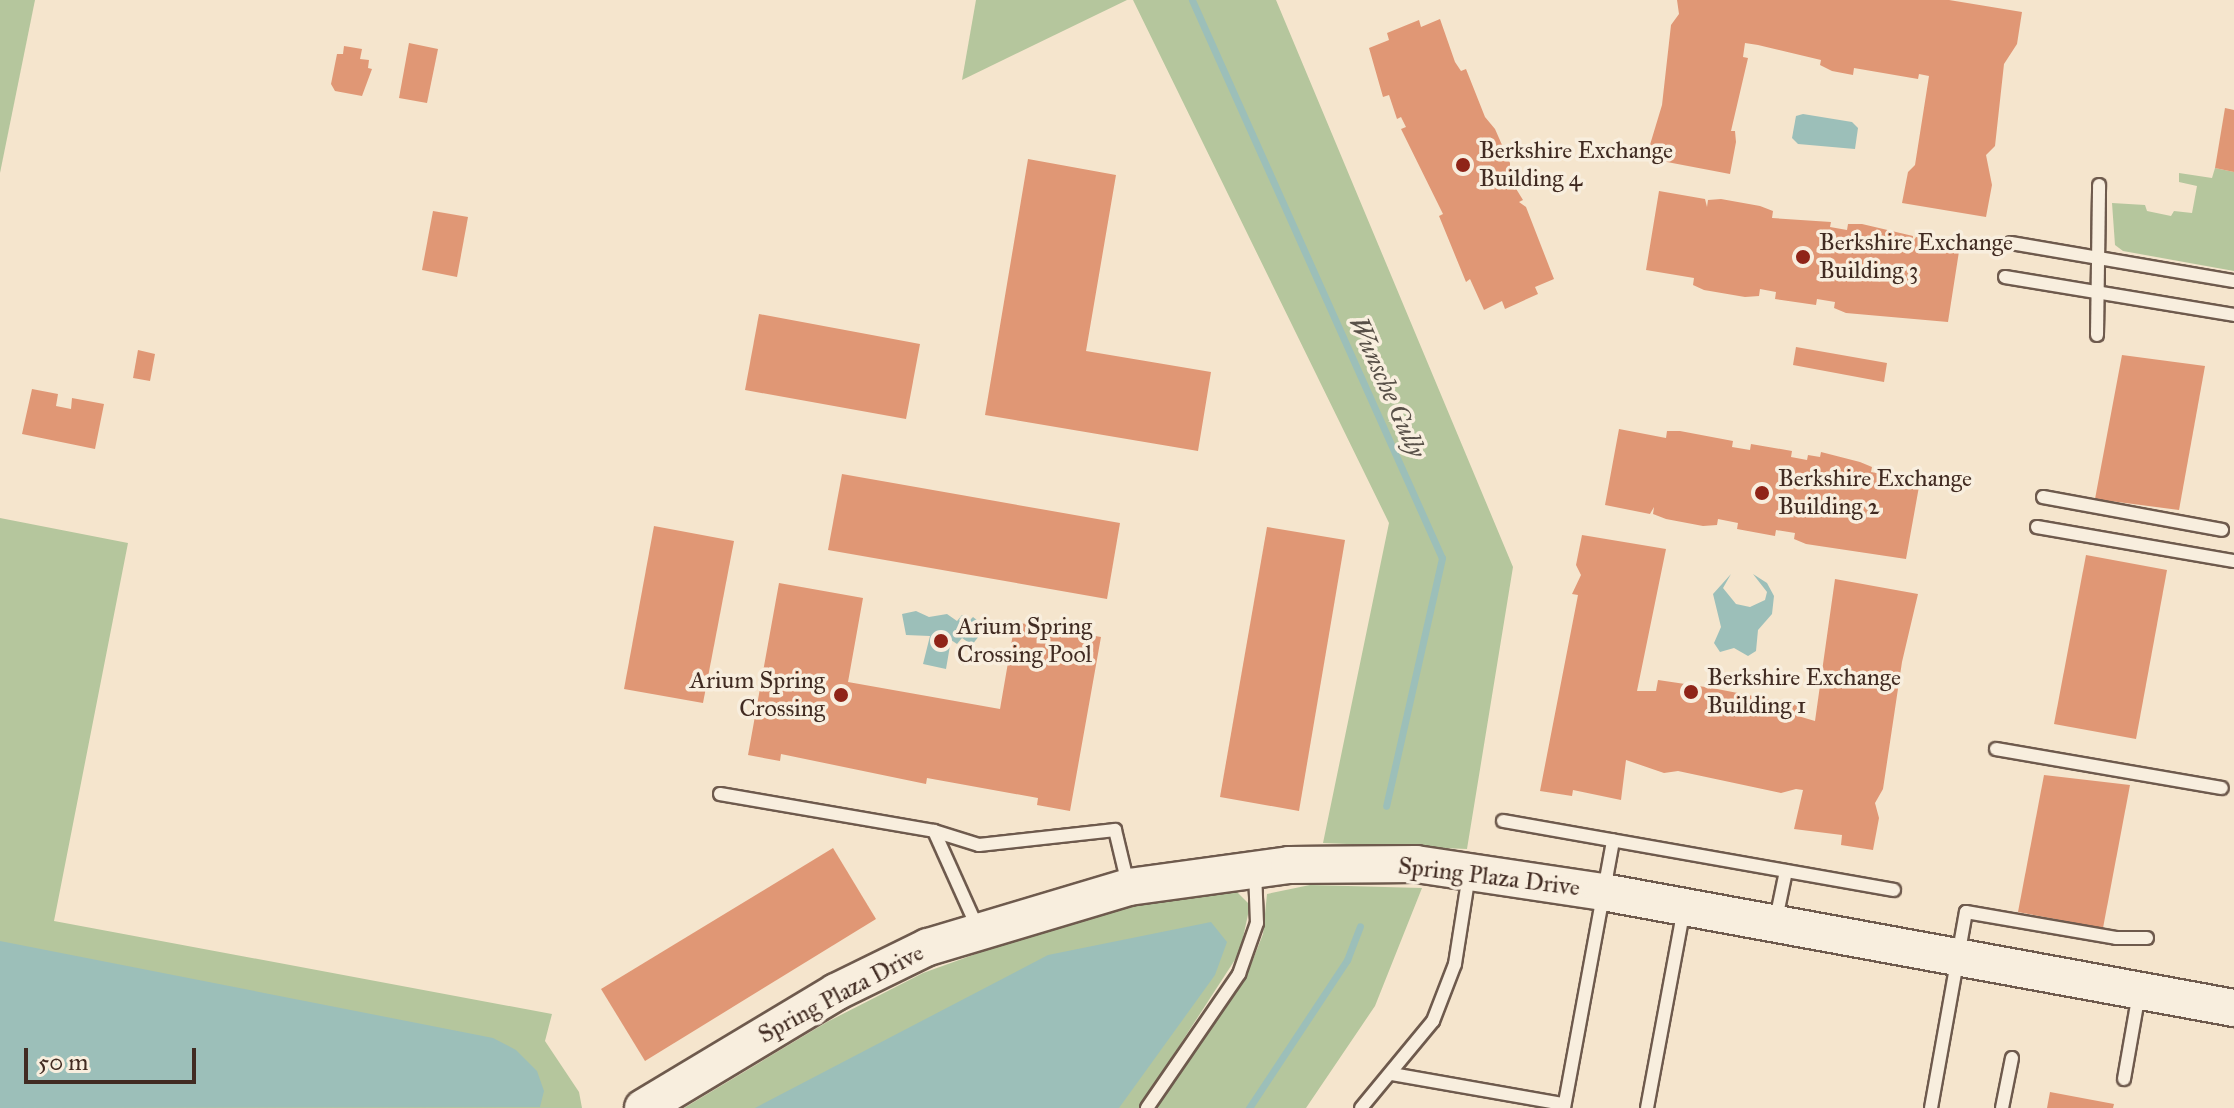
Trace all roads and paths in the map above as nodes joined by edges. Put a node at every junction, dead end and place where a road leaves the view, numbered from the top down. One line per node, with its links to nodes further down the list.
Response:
1 (2099, 185): 3 (lane)
2 (2011, 243): 3 (lane)
3 (2100, 257): 5 (lane); 6 (lane)
4 (2005, 277): 6 (lane)
5 (2234, 281)
6 (2097, 292): 7 (lane); 8 (lane)
7 (2234, 315)
8 (2097, 335)
9 (2043, 497): 11 (lane)
10 (2037, 527): 12 (lane)
11 (2222, 530)
12 (2234, 561)
13 (1996, 749): 14 (lane)
14 (2222, 788)
15 (720, 794): 17 (lane)
16 (1503, 821): 18 (lane)
17 (934, 831): 22 (lane); 27 (lane)
18 (1613, 840): 20 (lane); 24 (lane)
19 (1255, 869): 21 (street, Spring Plaza Drive); 22 (street, Spring Plaza Drive); 37 (lane)
20 (1786, 871): 23 (lane); 26 (lane)
21 (1469, 872): 24 (street, Spring Plaza Drive); 33 (lane)
22 (1129, 887): 27 (street, Spring Plaza Drive)
23 (1894, 890)
24 (1603, 892): 25 (street, Spring Plaza Drive); 35 (lane)
25 (1684, 906): 26 (street, Spring Plaza Drive); 39 (lane)
26 (1775, 921): 29 (street, Spring Plaza Drive)
27 (978, 929): 36 (street, Spring Plaza Drive)
28 (2147, 938): 29 (lane)
29 (1958, 955): 30 (street, Spring Plaza Drive); 40 (lane)
30 (2140, 990): 31 (street, Spring Plaza Drive); 34 (lane)
31 (2234, 1008)
32 (2012, 1058): 41 (lane)
33 (1392, 1074): 35 (lane); 38 (lane)
34 (2124, 1079)
35 (1564, 1106)
36 (643, 1108)
37 (1147, 1108)
38 (1361, 1108)
39 (1647, 1108)
40 (1931, 1108)
41 (2002, 1108)

